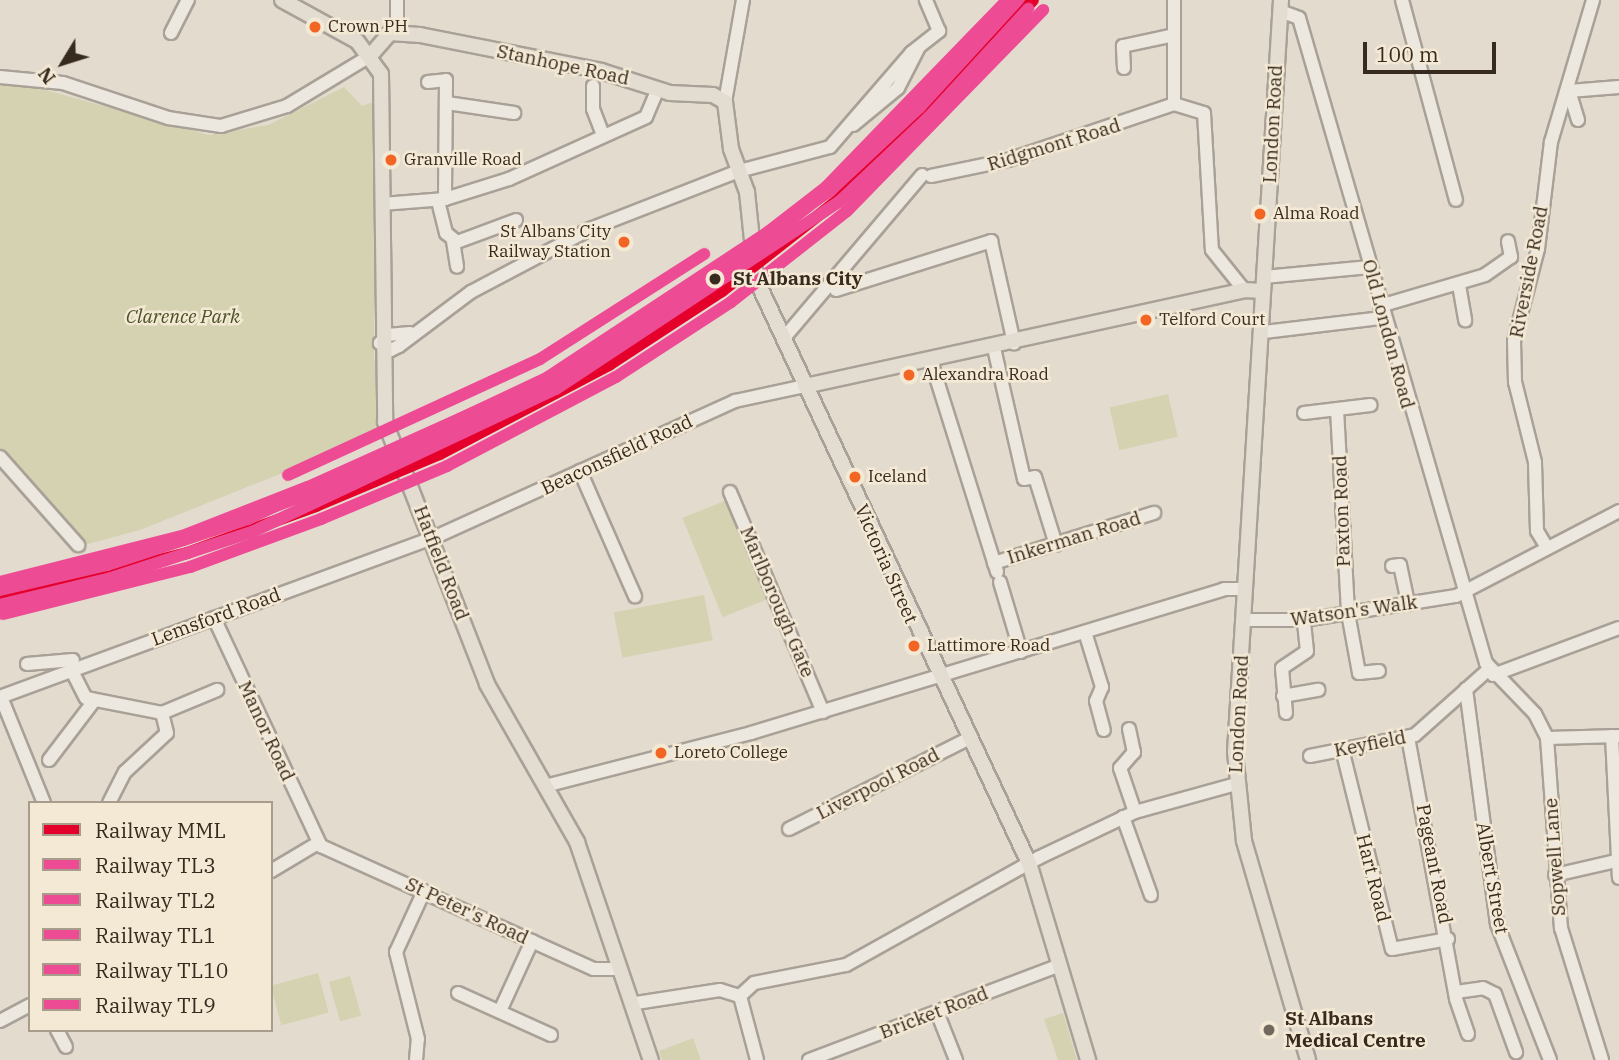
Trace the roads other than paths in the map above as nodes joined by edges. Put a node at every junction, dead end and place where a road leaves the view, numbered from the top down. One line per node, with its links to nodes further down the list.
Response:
1 (188, 0): 11 (street)
2 (282, 0): 9 (main road, Hatfield Road)
3 (397, 0): 12 (street)
4 (743, 0): 22 (street)
5 (926, 0): 28 (street)
6 (1174, 0): 13 (street)
7 (1402, 0): 30 (street)
8 (1593, 0): 21 (street, Riverside Road)
9 (303, 5): 14 (main road, Hatfield Road)
10 (1281, 6): 36 (street, Old London Road); 37 (main road, London Road)
11 (171, 33)
12 (397, 33): 14 (main road); 20 (main road, Stanhope Road)
13 (1174, 35): 15 (street); 24 (street)
14 (370, 56): 16 (street); 31 (main road, Hatfield Road)
15 (1124, 68)
16 (0, 77)
17 (428, 82): 23 (street)
18 (593, 86): 27 (street)
19 (1619, 87): 21 (street)
20 (659, 89): 22 (main road, Stanhope Road); 27 (street)
21 (1569, 90): 26 (street); 62 (street, Riverside Road)
22 (724, 102): 28 (main road, Victoria Street)
23 (447, 103): 25 (street); 29 (street)
24 (1174, 104): 40 (street); 44 (street, Ridgmont Road)
25 (514, 113)
26 (1578, 120)
27 (603, 135): 29 (street)
28 (739, 171): 44 (main road, Victoria Street); 45 (street)
29 (441, 200): 31 (street); 33 (street)
30 (1456, 200)
31 (382, 204): 45 (main road, Hatfield Road)
32 (516, 220): 33 (street)
33 (453, 241): 35 (street)
34 (1514, 246): 38 (street)
35 (457, 267)
36 (1370, 267): 37 (street); 41 (street, Old London Road)
37 (1263, 284): 40 (main road); 43 (main road, London Road); 48 (main road, London Road)
38 (1459, 285): 41 (street); 42 (street)
39 (836, 290): 46 (street)
40 (1244, 290): 46 (main road)
41 (1381, 312): 43 (street); 66 (street, Old London Road)
42 (1465, 320)
43 (1265, 332): 48 (main road, London Road)
44 (783, 339): 50 (main road, Victoria Street)
45 (380, 343): 59 (main road, Hatfield Road)
46 (1014, 343): 47 (main road)
47 (994, 348): 49 (main road); 61 (street)
48 (1259, 360): 65 (main road, London Road)
49 (931, 362): 50 (main road); 64 (street)
50 (805, 386): 55 (street, Beaconsfield Road); 81 (main road, Victoria Street)
51 (1371, 405): 52 (street)
52 (1337, 409): 53 (street); 69 (street, Paxton Road)
53 (1304, 413)
54 (0, 457): 60 (street)
55 (580, 471): 59 (street, Beaconsfield Road); 67 (street)
56 (730, 492): 89 (street, Marlborough Gate)
57 (1154, 513): 61 (street, Inkerman Road)
58 (1618, 513): 62 (street, Watson's Walk)
59 (433, 538): 70 (street, Lemsford Road); 102 (main road, Hatfield Road)
60 (78, 545)
61 (1056, 545): 64 (street, Inkerman Road)
62 (1546, 546): 66 (street, Watson's Walk)
63 (1392, 566): 68 (street)
64 (997, 572): 75 (street)
65 (1245, 589): 71 (main road, London Road); 74 (street)
66 (1462, 591): 68 (street, Watson's Walk); 80 (street, Old London Road)
67 (635, 596)
68 (1408, 604): 69 (street, Watson's Walk)
69 (1348, 613): 72 (street, Watson's Walk); 79 (street, Paxton Road)
70 (214, 618): 78 (street, Lemsford Road); 107 (street, Manor Road)
71 (1244, 620): 72 (street, Watson's Walk); 101 (main road, London Road)
72 (1304, 620): 86 (street)
73 (1619, 628): 80 (street)
74 (1085, 632): 75 (street); 93 (street)
75 (1021, 652): 81 (street)
76 (43, 661): 77 (street); 78 (street); 82 (street)
77 (27, 664)
78 (72, 665): 82 (street, Lemsford Road); 88 (street)
79 (1379, 671)
80 (1491, 672): 83 (street, Keyfield); 96 (street, Sopwell Lane)
81 (937, 677): 89 (street); 97 (main road, Victoria Street)
82 (48, 679): 87 (street, Lemsford Road)
83 (1466, 689): 95 (street, Keyfield); 139 (street, Albert Street)
84 (217, 690): 90 (street)
85 (1318, 690): 86 (street)
86 (1283, 696): 91 (street)
87 (0, 697): 103 (street)
88 (94, 701): 90 (street); 100 (street)
89 (823, 712): 102 (street)
90 (162, 713): 104 (street)
91 (1286, 713)
92 (1129, 729): 105 (street)
93 (1104, 730)
94 (1615, 736): 96 (street); 108 (street)
95 (1409, 737): 98 (street, Keyfield); 115 (street, Pageant Road)
96 (1547, 738): 111 (street, Sopwell Lane)
97 (968, 739): 106 (street, Liverpool Road); 109 (main road, Victoria Street)
98 (1342, 749): 99 (street, Keyfield); 115 (street, Hart Road)
99 (1310, 757)
100 (49, 760)
101 (1236, 784): 105 (street); 138 (main road, London Road)
102 (545, 786): 118 (main road, Hatfield Road)
103 (43, 801)
104 (110, 801)
105 (1129, 814): 109 (street); 114 (street)
106 (789, 829)
107 (318, 843): 110 (street); 113 (street, St Peter's Road)
108 (1616, 861): 111 (street); 112 (street)
109 (1029, 863): 117 (main road, Victoria Street); 121 (street)
110 (273, 870)
111 (1555, 875): 140 (street, Sopwell Lane)
112 (1619, 878)
113 (424, 891): 116 (street, St Peter's Road); 132 (street)
114 (1151, 895)
115 (1448, 939): 119 (street, Pageant Road)
116 (532, 941): 118 (street, St Peter's Road); 124 (street)
117 (1058, 966): 125 (street, Bricket Road); 137 (main road, Victoria Street)
118 (616, 969): 122 (main road, Hatfield Road)
119 (1457, 992): 128 (street, Pageant Road); 131 (street)
120 (458, 993): 124 (street)
121 (740, 996): 122 (street); 134 (street)
122 (636, 1003): 133 (main road, Hatfield Road)
123 (28, 1006): 126 (street)
124 (500, 1011): 129 (street)
125 (937, 1012): 135 (street, Bricket Road); 136 (street)
126 (0, 1021)
127 (58, 1032): 130 (street)
128 (1468, 1034)
129 (551, 1035)
130 (66, 1047)
131 (1516, 1052)
132 (416, 1060)
133 (651, 1060)
134 (757, 1060)
135 (809, 1060)
136 (956, 1060)
137 (1088, 1060)
138 (1308, 1060)
139 (1550, 1060)
140 (1602, 1060)

